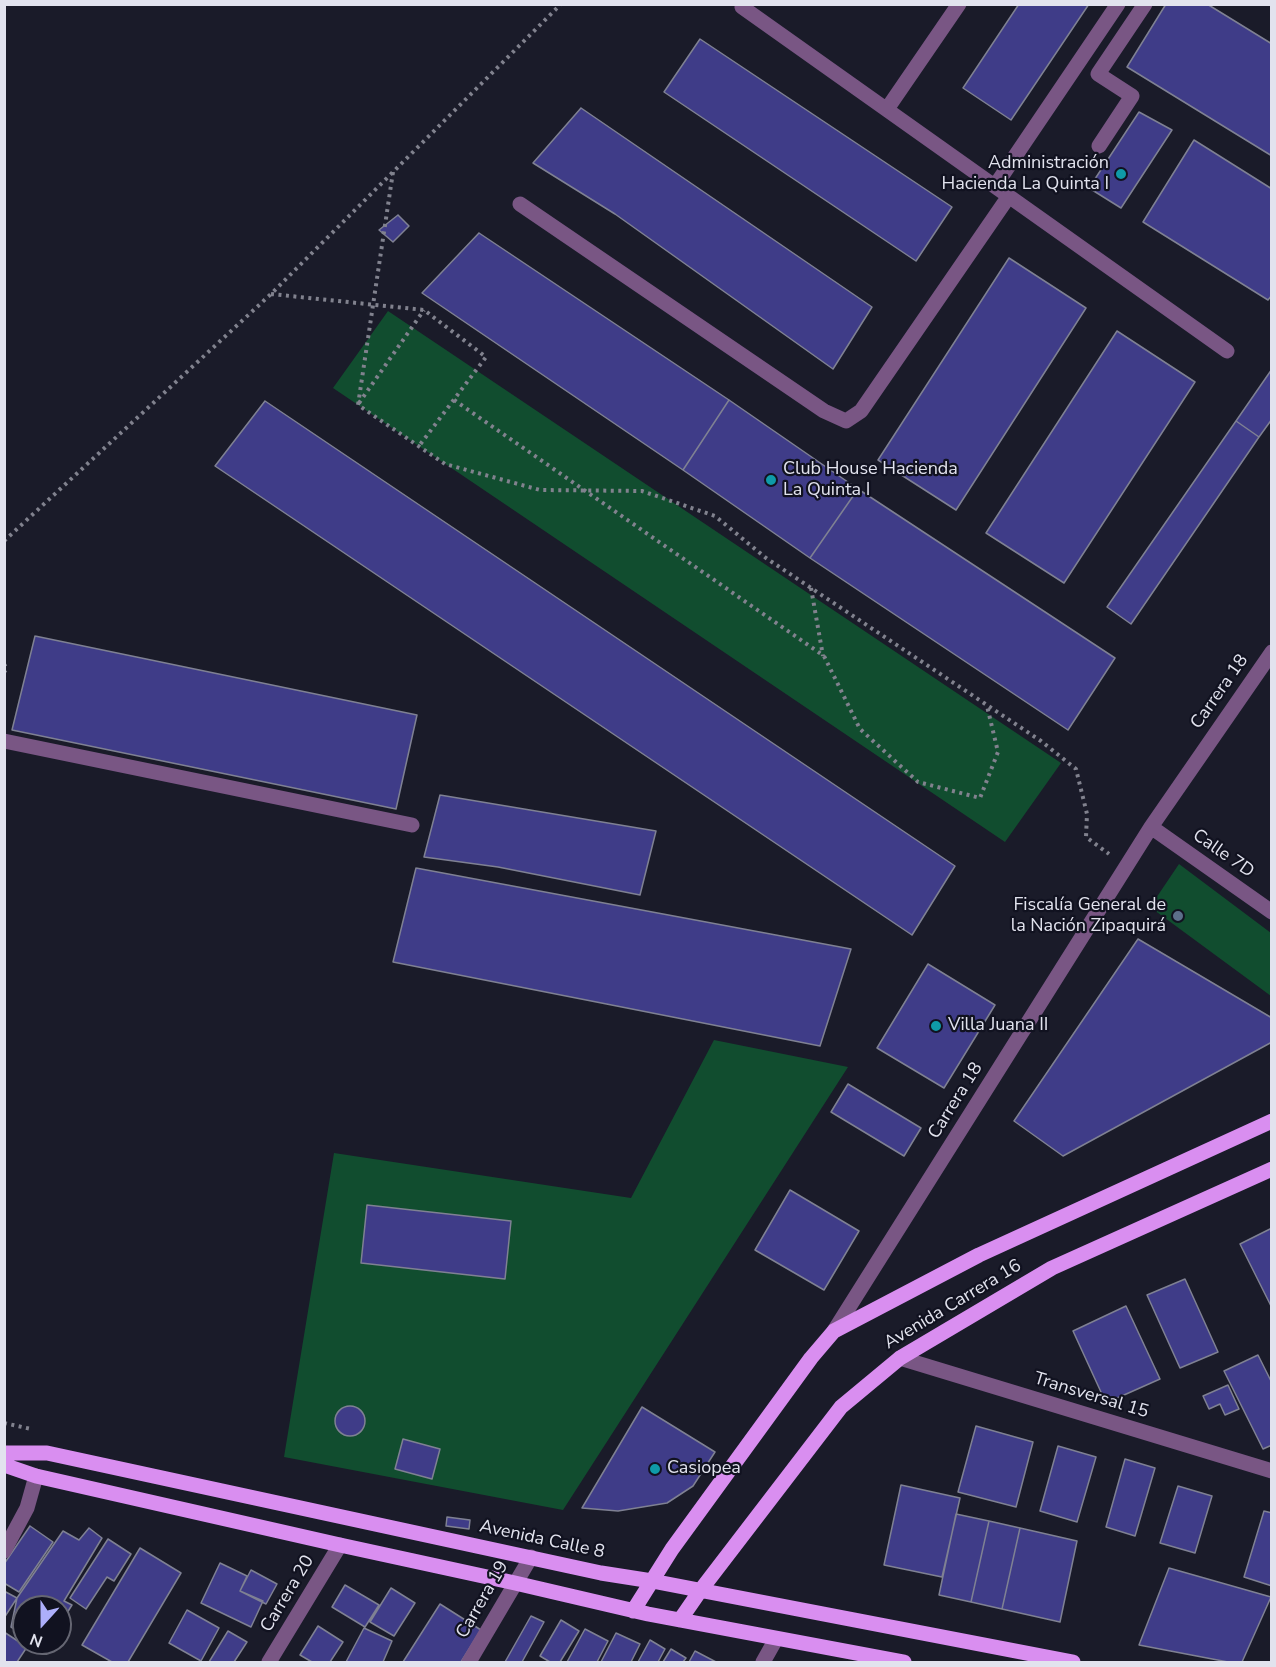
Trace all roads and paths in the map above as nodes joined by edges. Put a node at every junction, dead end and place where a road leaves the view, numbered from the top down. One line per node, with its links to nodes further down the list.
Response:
1 (561, 4): 8 (path)
2 (959, 4): 6 (street)
3 (1118, 4): 9 (street)
4 (1145, 4): 7 (street)
5 (742, 7): 6 (street)
6 (887, 109): 9 (street)
7 (1099, 146)
8 (393, 172): 12 (path); 16 (path)
9 (995, 186): 10 (street)
10 (1009, 196): 11 (street); 14 (street)
11 (520, 204)
12 (271, 294): 13 (path); 19 (path)
13 (424, 310): 15 (path); 16 (path)
14 (1227, 351)
15 (454, 400): 17 (path); 18 (path)
16 (358, 405): 17 (path)
17 (419, 446): 18 (path)
18 (586, 490): 20 (path); 22 (path)
19 (4, 541)
20 (811, 588): 22 (path); 25 (path)
21 (1272, 652): 28 (street, Carrera 18)
22 (824, 656): 25 (path)
23 (4, 664): 24 (path)
24 (4, 672)
25 (987, 705): 29 (path)
26 (4, 741): 27 (street)
27 (412, 825)
28 (1152, 827): 29 (street, Carrera 18); 30 (street, Calle 7D)
29 (1126, 868): 33 (street, Carrera 18)
30 (1272, 912)
31 (1272, 1121): 33 (main road, Avenida Carrera 16)
32 (1272, 1169): 34 (main road, Avenida Carrera 16)
33 (834, 1331): 42 (main road, Avenida Carrera 16)
34 (900, 1358): 37 (street, Transversal 15); 44 (main road, Avenida Carrera 16)
35 (4, 1453): 41 (main road, Avenida Calle 8)
36 (4, 1465): 38 (main road)
37 (1272, 1471)
38 (36, 1476): 39 (main road); 40 (street)
39 (340, 1545): 43 (main road); 48 (street, Carrera 20)
40 (4, 1551)
41 (531, 1557): 42 (main road, Avenida Calle 8); 43 (street, Carrera 19)
42 (652, 1581): 44 (main road, Avenida Calle 8); 45 (main road, Avenida Carrera 16)
43 (515, 1582): 45 (main road); 49 (street, Carrera 19)
44 (700, 1591): 46 (main road, Avenida Carrera 16); 52 (main road, Avenida Calle 8)
45 (633, 1611): 46 (main road)
46 (680, 1620): 47 (main road)
47 (776, 1639): 50 (street); 51 (main road)
48 (269, 1662)
49 (469, 1662)
50 (762, 1662)
51 (904, 1662)
52 (1073, 1662)

